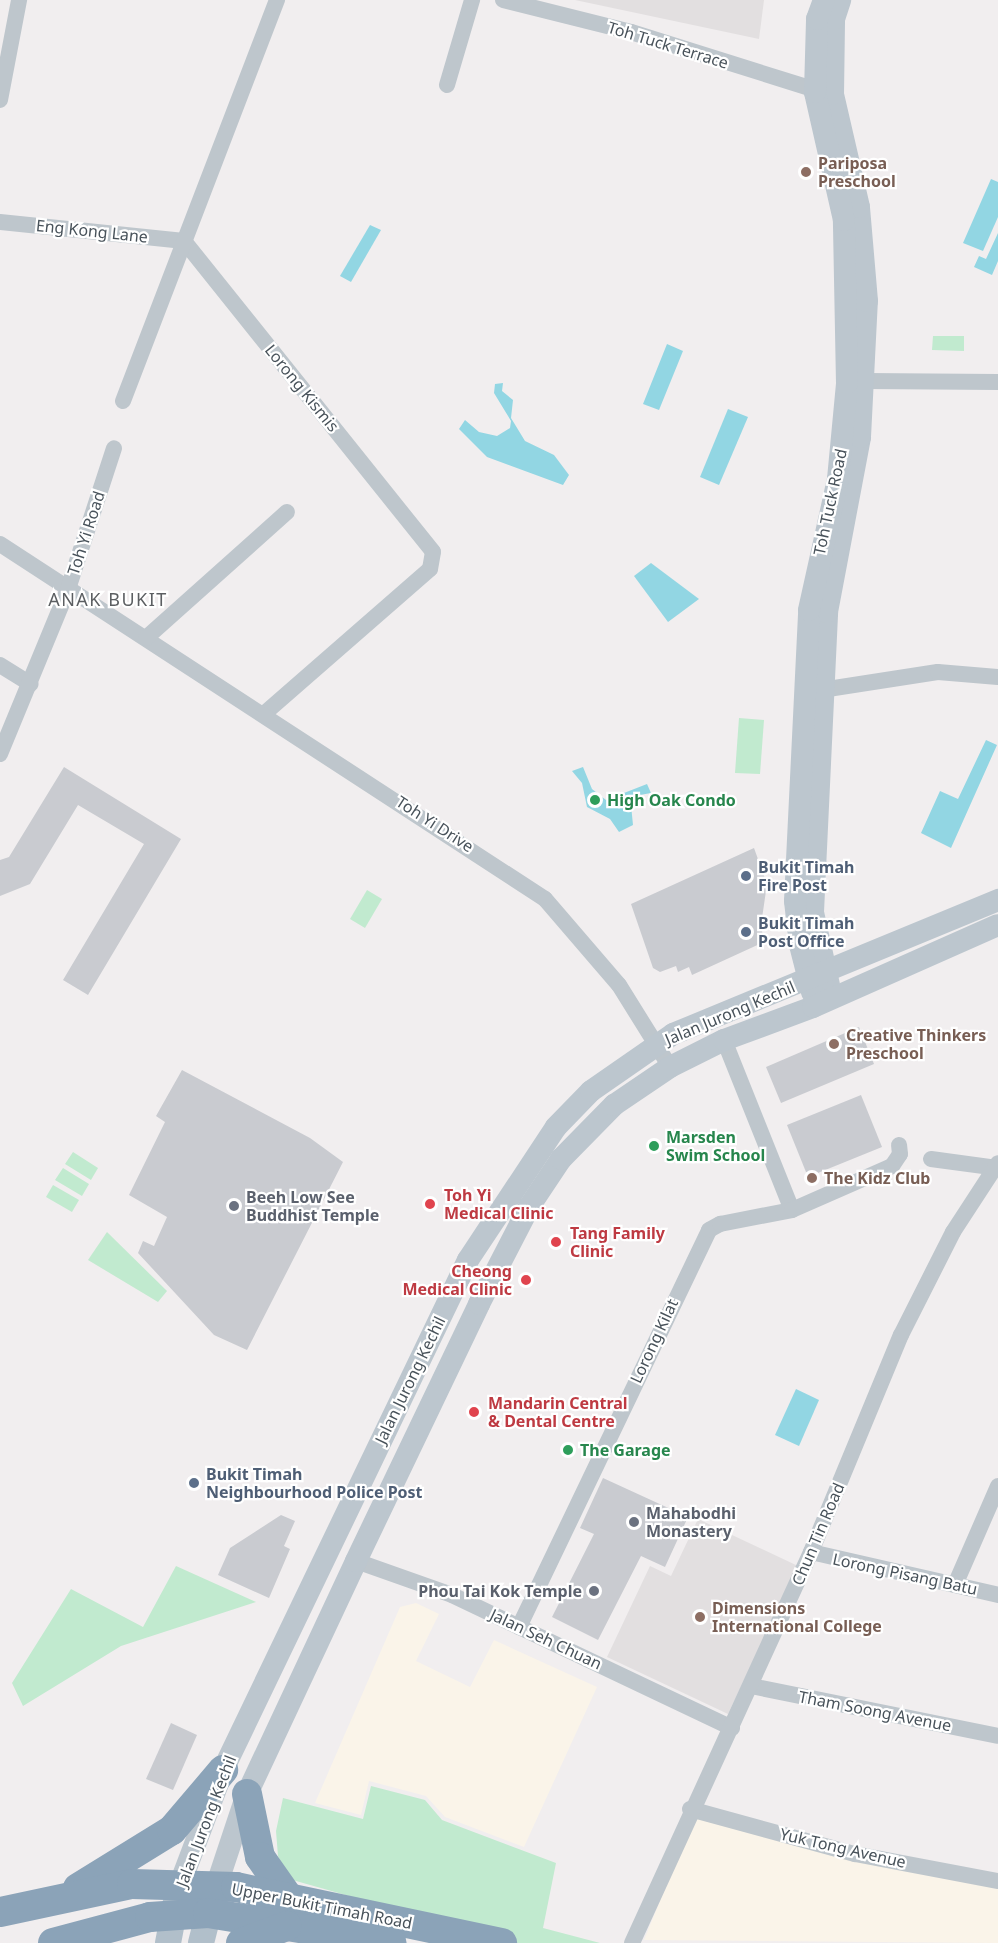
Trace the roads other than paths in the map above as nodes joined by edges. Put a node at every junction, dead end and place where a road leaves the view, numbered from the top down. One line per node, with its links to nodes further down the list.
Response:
1 (19, 0): 9 (street)
2 (277, 0): 11 (street)
3 (472, 0): 7 (street)
4 (503, 0): 8 (street, Toh Tuck Terrace)
5 (824, 0): 8 (main road, Toh Tuck Road)
6 (840, 0): 8 (main road, Toh Tuck Road)
7 (447, 85)
8 (824, 93): 12 (main road, Toh Tuck Road); 23 (main road, Toh Tuck Road)
9 (0, 100)
10 (0, 222): 11 (street, Eng Kong Lane)
11 (184, 241): 14 (street); 24 (street, Lorong Kismis)
12 (865, 381): 13 (street); 23 (main road, Toh Tuck Road)
13 (998, 382)
14 (123, 401)
15 (114, 448): 18 (street, Toh Yi Road)
16 (287, 512): 19 (street)
17 (0, 544): 18 (street, Toh Yi Drive)
18 (68, 589): 19 (street, Toh Yi Drive); 22 (street, Toh Yi Road)
19 (146, 638): 24 (street, Toh Yi Drive)
20 (0, 665): 22 (street)
21 (998, 677): 23 (street)
22 (30, 684): 25 (street, Toh Yi Road)
23 (816, 691): 28 (main road, Toh Tuck Road)
24 (265, 713): 31 (street, Toh Yi Drive)
25 (0, 754)
26 (998, 900): 28 (main road, Jalan Jurong Kechil)
27 (998, 925): 29 (main road, Jalan Jurong Kechil)
28 (817, 976): 29 (main road, Toh Tuck Road); 31 (main road, Jalan Jurong Kechil)
29 (824, 1002): 30 (main road, Jalan Jurong Kechil)
30 (724, 1040): 32 (main road, Jalan Jurong Kechil); 36 (street)
31 (655, 1044): 32 (street, Toh Yi Drive); 46 (main road, Jalan Jurong Kechil)
32 (670, 1067): 39 (main road, Jalan Jurong Kechil)
33 (899, 1145): 36 (street, Lorong Kilat)
34 (931, 1159): 35 (street)
35 (997, 1166): 38 (street, Chun Tin Road)
36 (792, 1210): 42 (street, Lorong Kilat)
37 (998, 1486): 40 (street)
38 (811, 1552): 40 (street, Lorong Pisang Batu); 43 (street, Chun Tin Road)
39 (356, 1561): 42 (street, Jalan Seh Chuan); 47 (main road, Jalan Jurong Kechil)
40 (956, 1585): 41 (street, Lorong Pisang Batu)
41 (998, 1594)
42 (519, 1627): 44 (street, Jalan Seh Chuan)
43 (751, 1686): 44 (street, Chun Tin Road); 45 (street, Tham Soong Avenue)
44 (732, 1728): 48 (street, Chun Tin Road)
45 (998, 1736)
46 (224, 1770): 50 (main road, Jalan Jurong Kechil); 51 (highway)
47 (247, 1794): 52 (main road, Jalan Jurong Kechil); 53 (highway)
48 (690, 1809): 49 (street, Yuk Tong Avenue); 63 (street, Chun Tin Road)
49 (998, 1881)
50 (180, 1884): 51 (highway, Upper Bukit Timah Road); 52 (highway, Upper Bukit Timah Road); 55 (main road, Jalan Jurong Kechil)
51 (60, 1899): 54 (highway, Upper Bukit Timah Road)
52 (212, 1900): 53 (highway, Upper Bukit Timah Road); 55 (highway, Upper Bukit Timah Road); 60 (main road, Jalan Jurong Kechil)
53 (291, 1910): 57 (highway, Upper Bukit Timah Road); 61 (highway); 62 (highway, Upper Bukit Timah Road)
54 (0, 1912)
55 (172, 1914): 56 (highway, Upper Bukit Timah Road); 59 (main road, Jalan Jurong Kechil)
56 (95, 1940): 58 (highway, Upper Bukit Timah Road)
57 (484, 1941)
58 (53, 1943)
59 (168, 1943)
60 (201, 1943)
61 (241, 1943)
62 (392, 1943)
63 (632, 1943)

